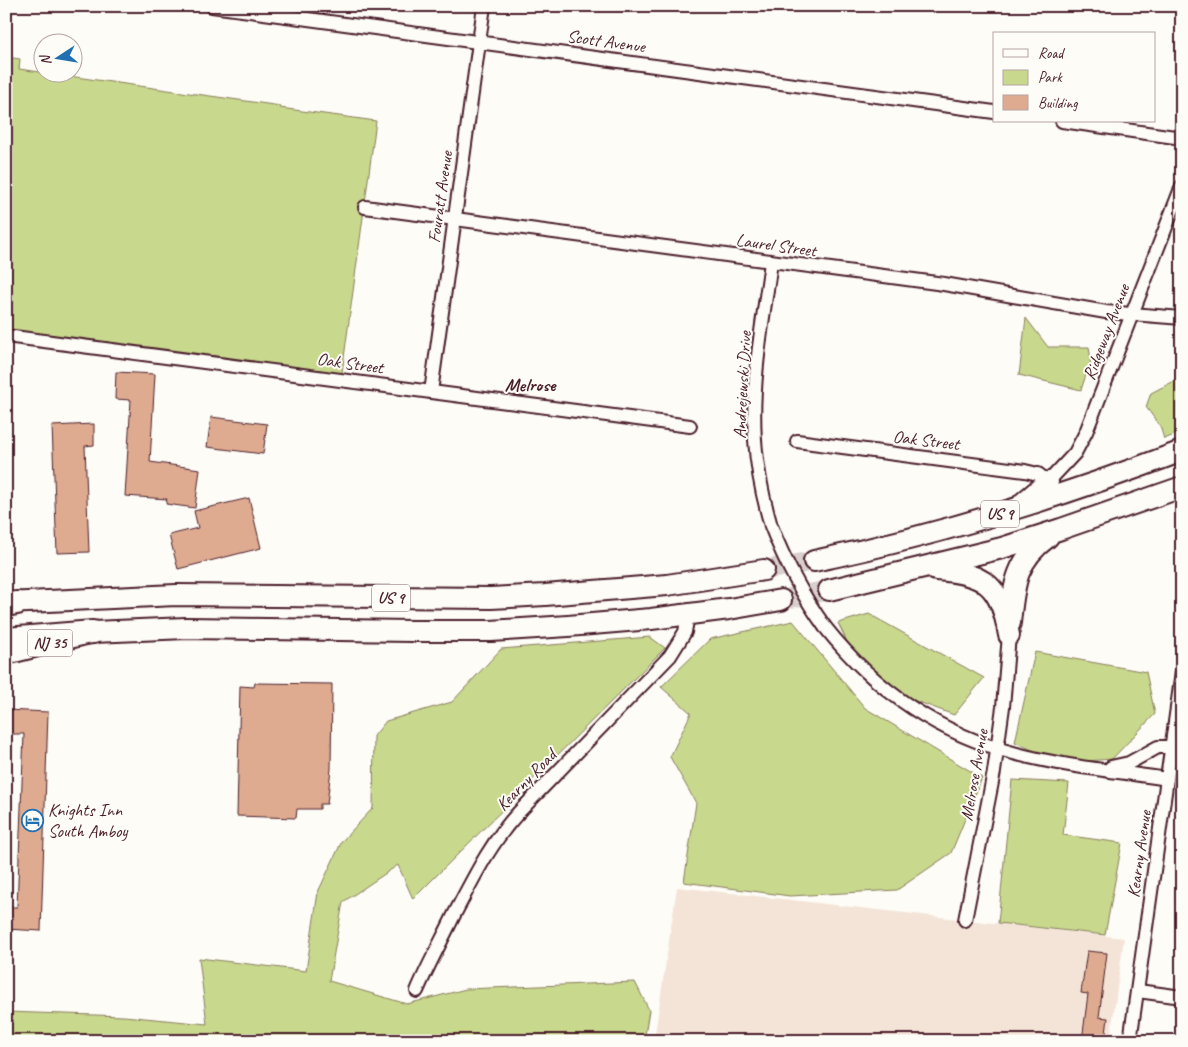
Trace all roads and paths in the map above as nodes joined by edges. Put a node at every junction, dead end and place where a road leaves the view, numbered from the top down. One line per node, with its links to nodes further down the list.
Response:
1 (212, 6): 3 (street, Scott Avenue)
2 (484, 6): 3 (street, Fouratt Avenue)
3 (479, 42): 4 (street, Scott Avenue); 9 (street, Fouratt Avenue)
4 (993, 112)
5 (1069, 122): 6 (street)
6 (1182, 138)
7 (1182, 186): 11 (street, Ridgeway Avenue)
8 (365, 208): 9 (street, Laurel Street)
9 (454, 219): 10 (street, Laurel Street); 14 (street, Fouratt Avenue)
10 (772, 262): 11 (street, Laurel Street); 35 (street, Andrejewski Drive, bridge)
11 (1131, 314): 12 (street, Laurel Street); 18 (street, Ridgeway Avenue)
12 (1182, 318)
13 (6, 336): 14 (street, Oak Street)
14 (431, 392): 15 (street, Oak Street)
15 (690, 426)
16 (797, 441): 18 (street, Oak Street)
17 (1182, 451): 20 (highway, US 9)
18 (1048, 482): 20 (highway)
19 (1180, 489): 21 (highway, US 9)
20 (1006, 513): 22 (highway, US 9)
21 (1061, 529): 23 (highway, US 9); 30 (highway)
22 (814, 561)
23 (919, 569): 25 (highway, US 9); 30 (highway)
24 (764, 570): 27 (highway, US 9)
25 (829, 590)
26 (781, 600): 28 (highway, US 9)
27 (10, 604)
28 (688, 615): 29 (highway, US 9); 39 (street, Kearny Road)
29 (93, 632): 31 (highway, US 9); 32 (highway, NJ 35)
30 (1009, 635): 35 (street, Melrose Avenue)
31 (6, 639)
32 (6, 654)
33 (1182, 672): 34 (street, Kearny Avenue)
34 (1171, 746): 36 (street, Andrejewski Drive); 37 (street, Kearny Avenue)
35 (997, 748): 36 (street, Andrejewski Drive); 38 (street, Melrose Avenue)
36 (1100, 768): 37 (street, Andrejewski Drive)
37 (1167, 780): 40 (street, Kearny Avenue)
38 (965, 920)
39 (418, 991)
40 (1138, 991): 41 (street); 42 (street, Kearny Avenue)
41 (1182, 997)
42 (1130, 1041)

